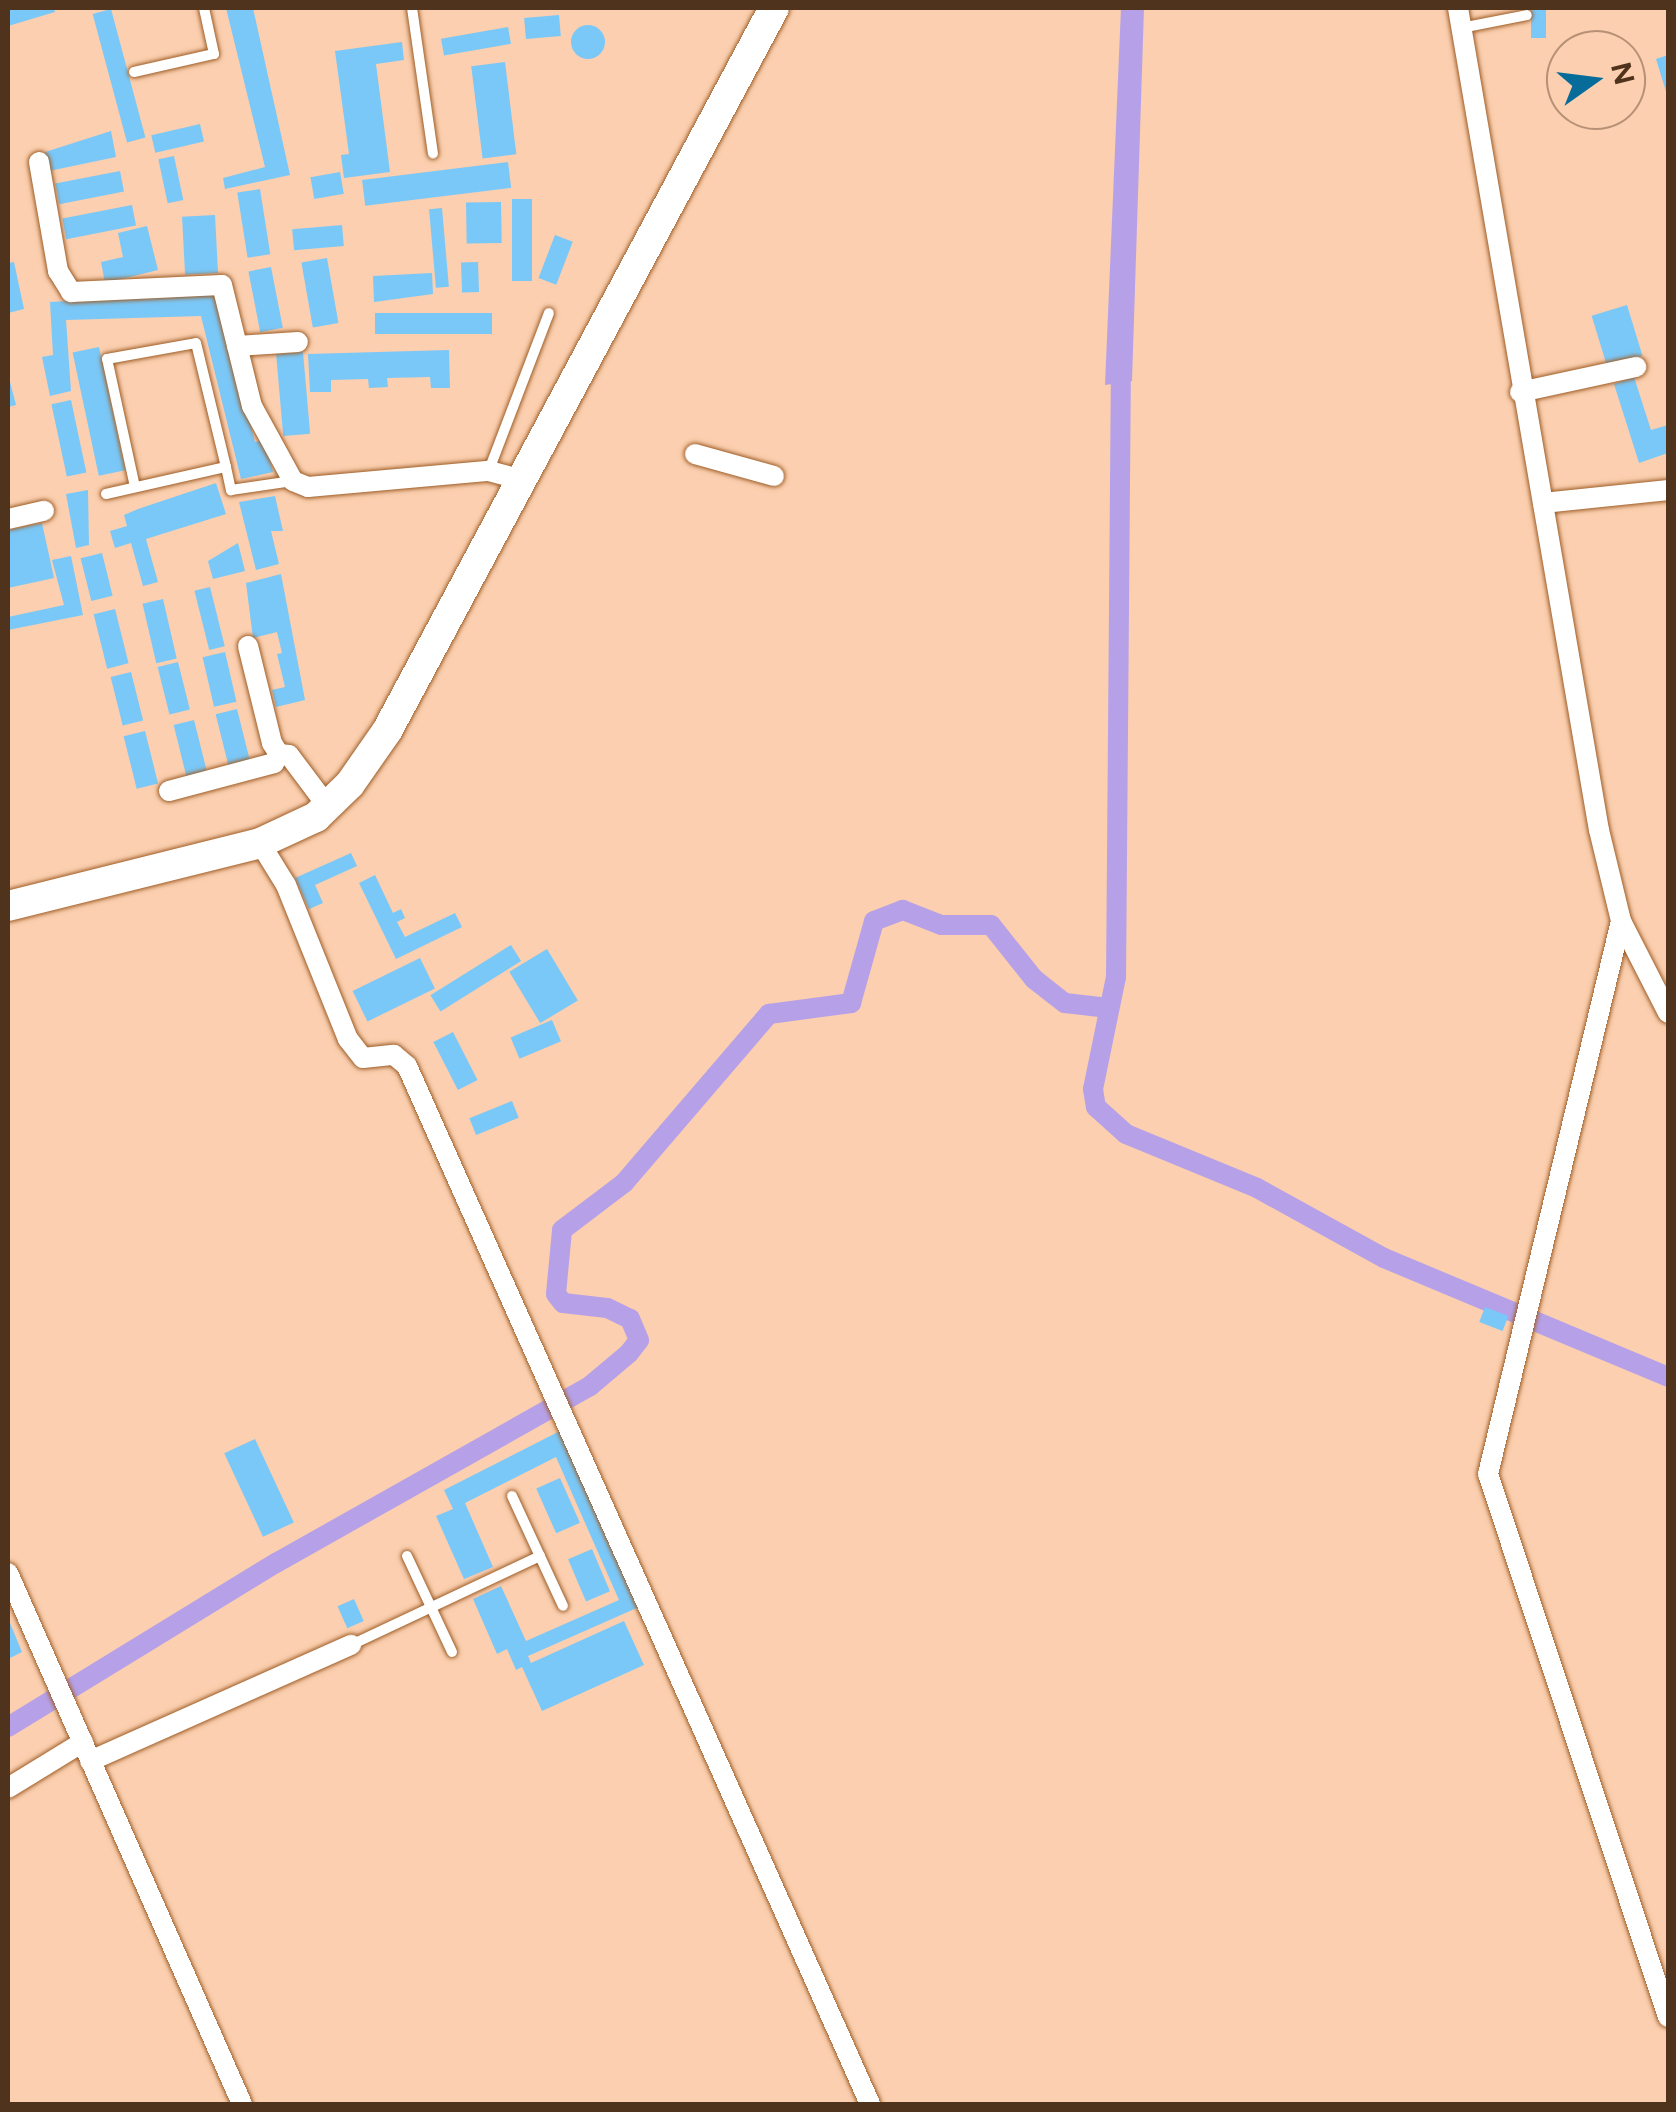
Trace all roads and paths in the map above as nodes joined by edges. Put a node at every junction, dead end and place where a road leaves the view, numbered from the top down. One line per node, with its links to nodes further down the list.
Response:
1 (204, 8): 6 (lane)
2 (412, 8): 7 (lane)
3 (774, 8): 16 (street)
4 (1527, 15): 5 (lane)
5 (1459, 18): 13 (street)
6 (134, 72)
7 (433, 153)
8 (39, 162): 11 (street)
9 (549, 313): 16 (lane)
10 (298, 342): 11 (street)
11 (237, 346): 18 (street)
12 (1636, 368): 13 (street)
13 (1520, 392): 22 (street)
14 (695, 454): 17 (street)
15 (226, 467): 18 (lane); 19 (lane); 19 (lane)
16 (504, 475): 18 (street); 28 (street)
17 (774, 476)
18 (293, 481)
19 (135, 488): 21 (lane)
20 (1668, 490): 22 (street)
21 (106, 494)
22 (1543, 503): 31 (street)
23 (44, 511): 24 (street)
24 (8, 519)
25 (248, 646): 26 (street)
26 (279, 754): 27 (street); 28 (street)
27 (168, 791)
28 (328, 807): 29 (street)
29 (260, 843): 30 (street); 45 (street)
30 (8, 906)
31 (1621, 921): 32 (street); 43 (street)
32 (1668, 1013)
33 (512, 1496): 35 (lane)
34 (407, 1556): 38 (lane)
35 (540, 1556): 37 (lane); 38 (lane)
36 (8, 1574): 41 (street)
37 (563, 1606)
38 (431, 1607): 39 (lane); 40 (lane)
39 (351, 1644): 41 (street)
40 (452, 1652)
41 (86, 1751): 42 (street); 44 (street)
42 (8, 1788)
43 (1668, 2017)
44 (242, 2104)
45 (870, 2104)

